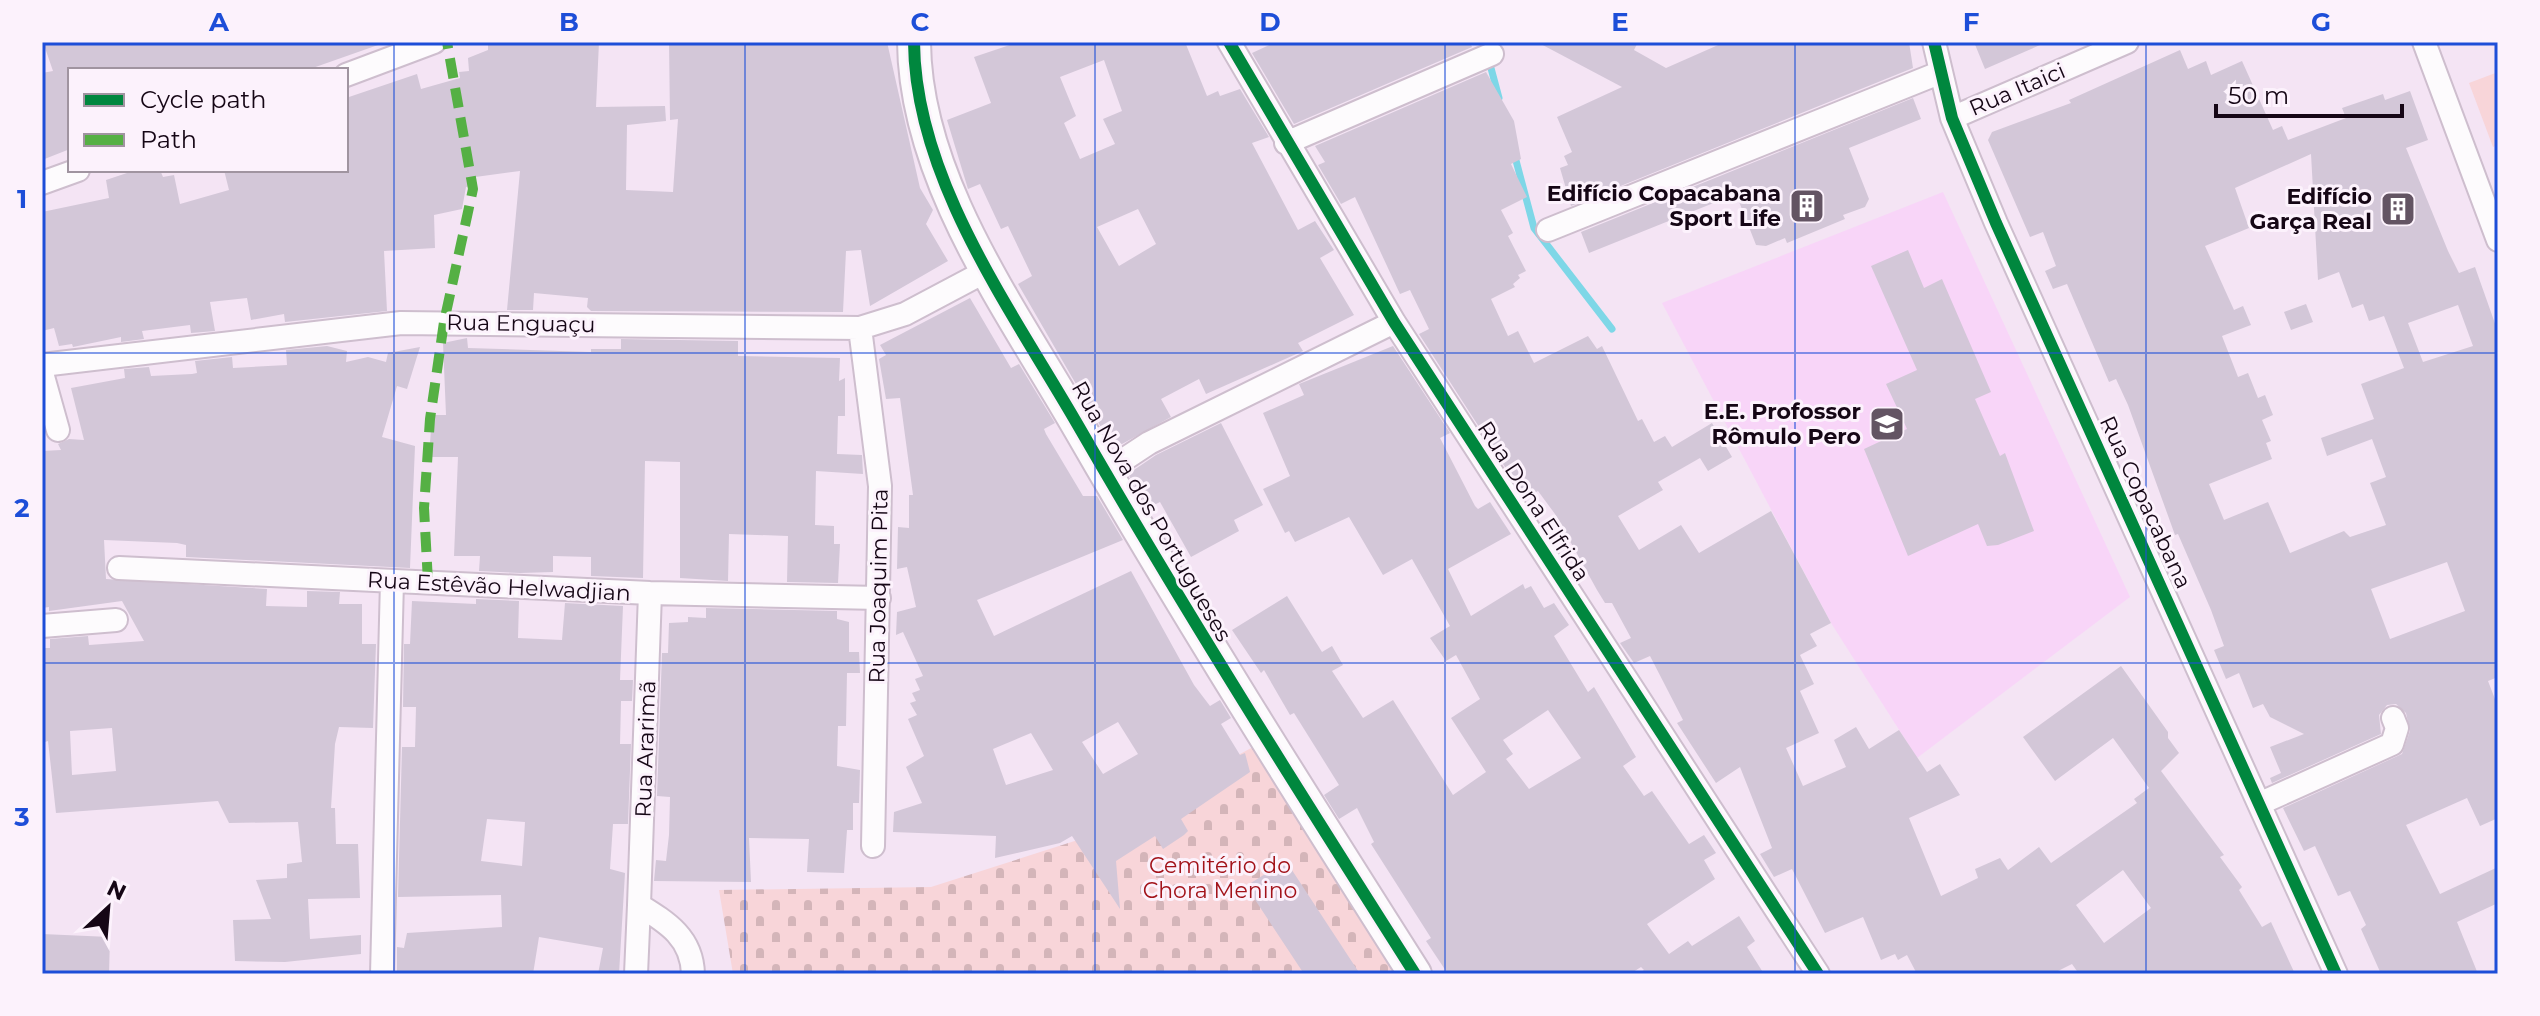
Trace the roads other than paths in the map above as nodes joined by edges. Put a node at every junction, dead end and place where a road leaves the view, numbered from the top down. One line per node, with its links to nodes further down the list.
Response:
1 (434, 42): 9 (street)
2 (914, 42): 16 (street, Rua Nova dos Portugueses)
3 (1229, 42): 11 (street, Rua Dona Elfrida)
4 (1934, 42): 8 (street, Rua Copacabana)
5 (2127, 42): 10 (street, Rua Itaici)
6 (2424, 42): 15 (street)
7 (1492, 54): 11 (street)
8 (1939, 73): 10 (street, Rua Copacabana); 14 (street)
9 (348, 74)
10 (1952, 118): 30 (street, Rua Copacabana)
11 (1286, 143): 17 (street, Rua Dona Elfrida)
12 (72, 172): 13 (street)
13 (42, 183)
14 (1548, 230)
15 (2498, 240)
16 (988, 270): 18 (street, Rua Enguaçu); 22 (street, Rua Nova dos Portugueses)
17 (1394, 322): 22 (street); 37 (street, Rua Dona Elfrida)
18 (860, 328): 19 (street, Rua Enguaçu); 26 (street, Rua Joaquim Pita)
19 (42, 365)
20 (42, 373): 21 (street)
21 (58, 430)
22 (1105, 472): 36 (street, Rua Nova dos Portugueses)
23 (119, 568): 24 (street, Rua Estêvão Helwadjian)
24 (392, 581): 25 (street, Rua Estêvão Helwadjian); 33 (street)
25 (650, 593): 26 (street, Rua Estêvão Helwadjian); 32 (street, Rua Ararimã)
26 (879, 598): 31 (street, Rua Joaquim Pita)
27 (116, 620): 28 (street)
28 (42, 626)
29 (2393, 718): 30 (street)
30 (2261, 803): 38 (street, Rua Copacabana)
31 (873, 846)
32 (639, 905): 34 (street, Rua Ararimã); 35 (street)
33 (382, 974)
34 (636, 974)
35 (693, 974)
36 (1415, 974)
37 (1818, 974)
38 (2336, 974)

